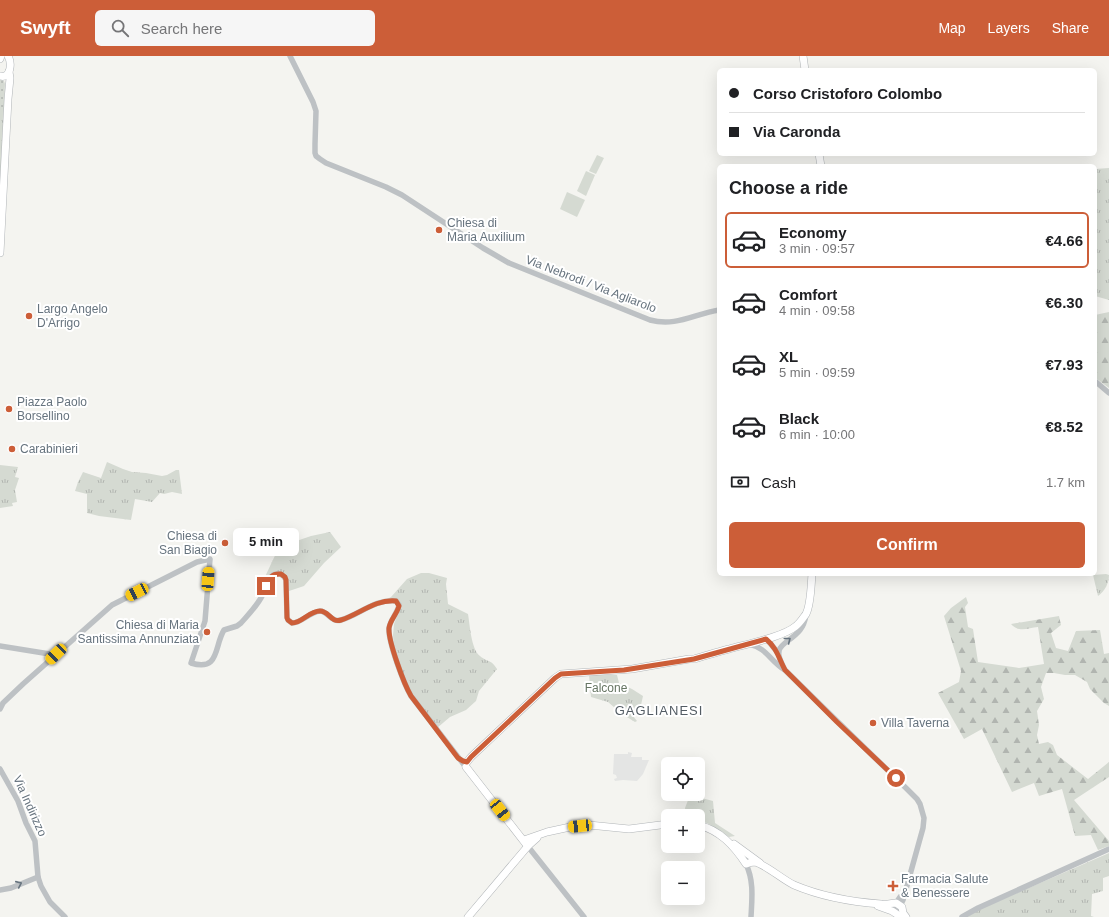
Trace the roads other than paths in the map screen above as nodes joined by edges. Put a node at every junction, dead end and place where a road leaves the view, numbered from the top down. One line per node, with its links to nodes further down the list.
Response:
1 (1, 56): 5 (main road)
2 (290, 56): 11 (street, Via Nebrodi / Via Agliarolo)
3 (803, 56): 6 (main road)
4 (9, 57): 7 (main road)
5 (0, 59)
6 (806, 68)
7 (9, 72): 8 (main road); 9 (main road)
8 (1, 77): 9 (main road)
9 (8, 98): 10 (main road)
10 (0, 253)
11 (717, 311)
12 (1097, 382): 13 (street)
13 (1109, 393)
14 (197, 562): 15 (street); 15 (street); 21 (street)
15 (209, 566): 26 (street)
16 (812, 576): 17 (main road)
17 (807, 612): 18 (main road); 22 (street, one-way to 17)
18 (767, 639): 19 (main road); 22 (street); 23 (street)
19 (749, 644): 23 (street); 26 (main road)
20 (0, 646): 21 (street)
21 (56, 654): 25 (street)
22 (778, 654): 24 (street)
23 (768, 655): 24 (street)
24 (785, 670): 40 (street)
25 (0, 709)
26 (468, 764): 32 (main road)
27 (0, 769): 37 (street, Via Indirizzo)
28 (661, 825): 30 (main road)
29 (705, 827): 31 (main road)
30 (552, 830): 32 (main road); 32 (main road)
31 (726, 839): 34 (main road); 35 (main road)
32 (527, 845): 43 (main road); 44 (street)
33 (1109, 849): 48 (street)
34 (757, 860): 35 (street); 36 (main road)
35 (744, 861): 36 (main road); 45 (street)
36 (768, 869): 39 (main road)
37 (38, 877): 38 (street, one-way to 37); 42 (street, Via Indirizzo)
38 (0, 890)
39 (867, 903): 40 (main road); 41 (main road)
40 (899, 903): 41 (street); 47 (main road)
41 (892, 911): 46 (main road)
42 (65, 917)
43 (468, 917)
44 (584, 917)
45 (751, 917)
46 (901, 917)
47 (906, 917)
48 (962, 917)

